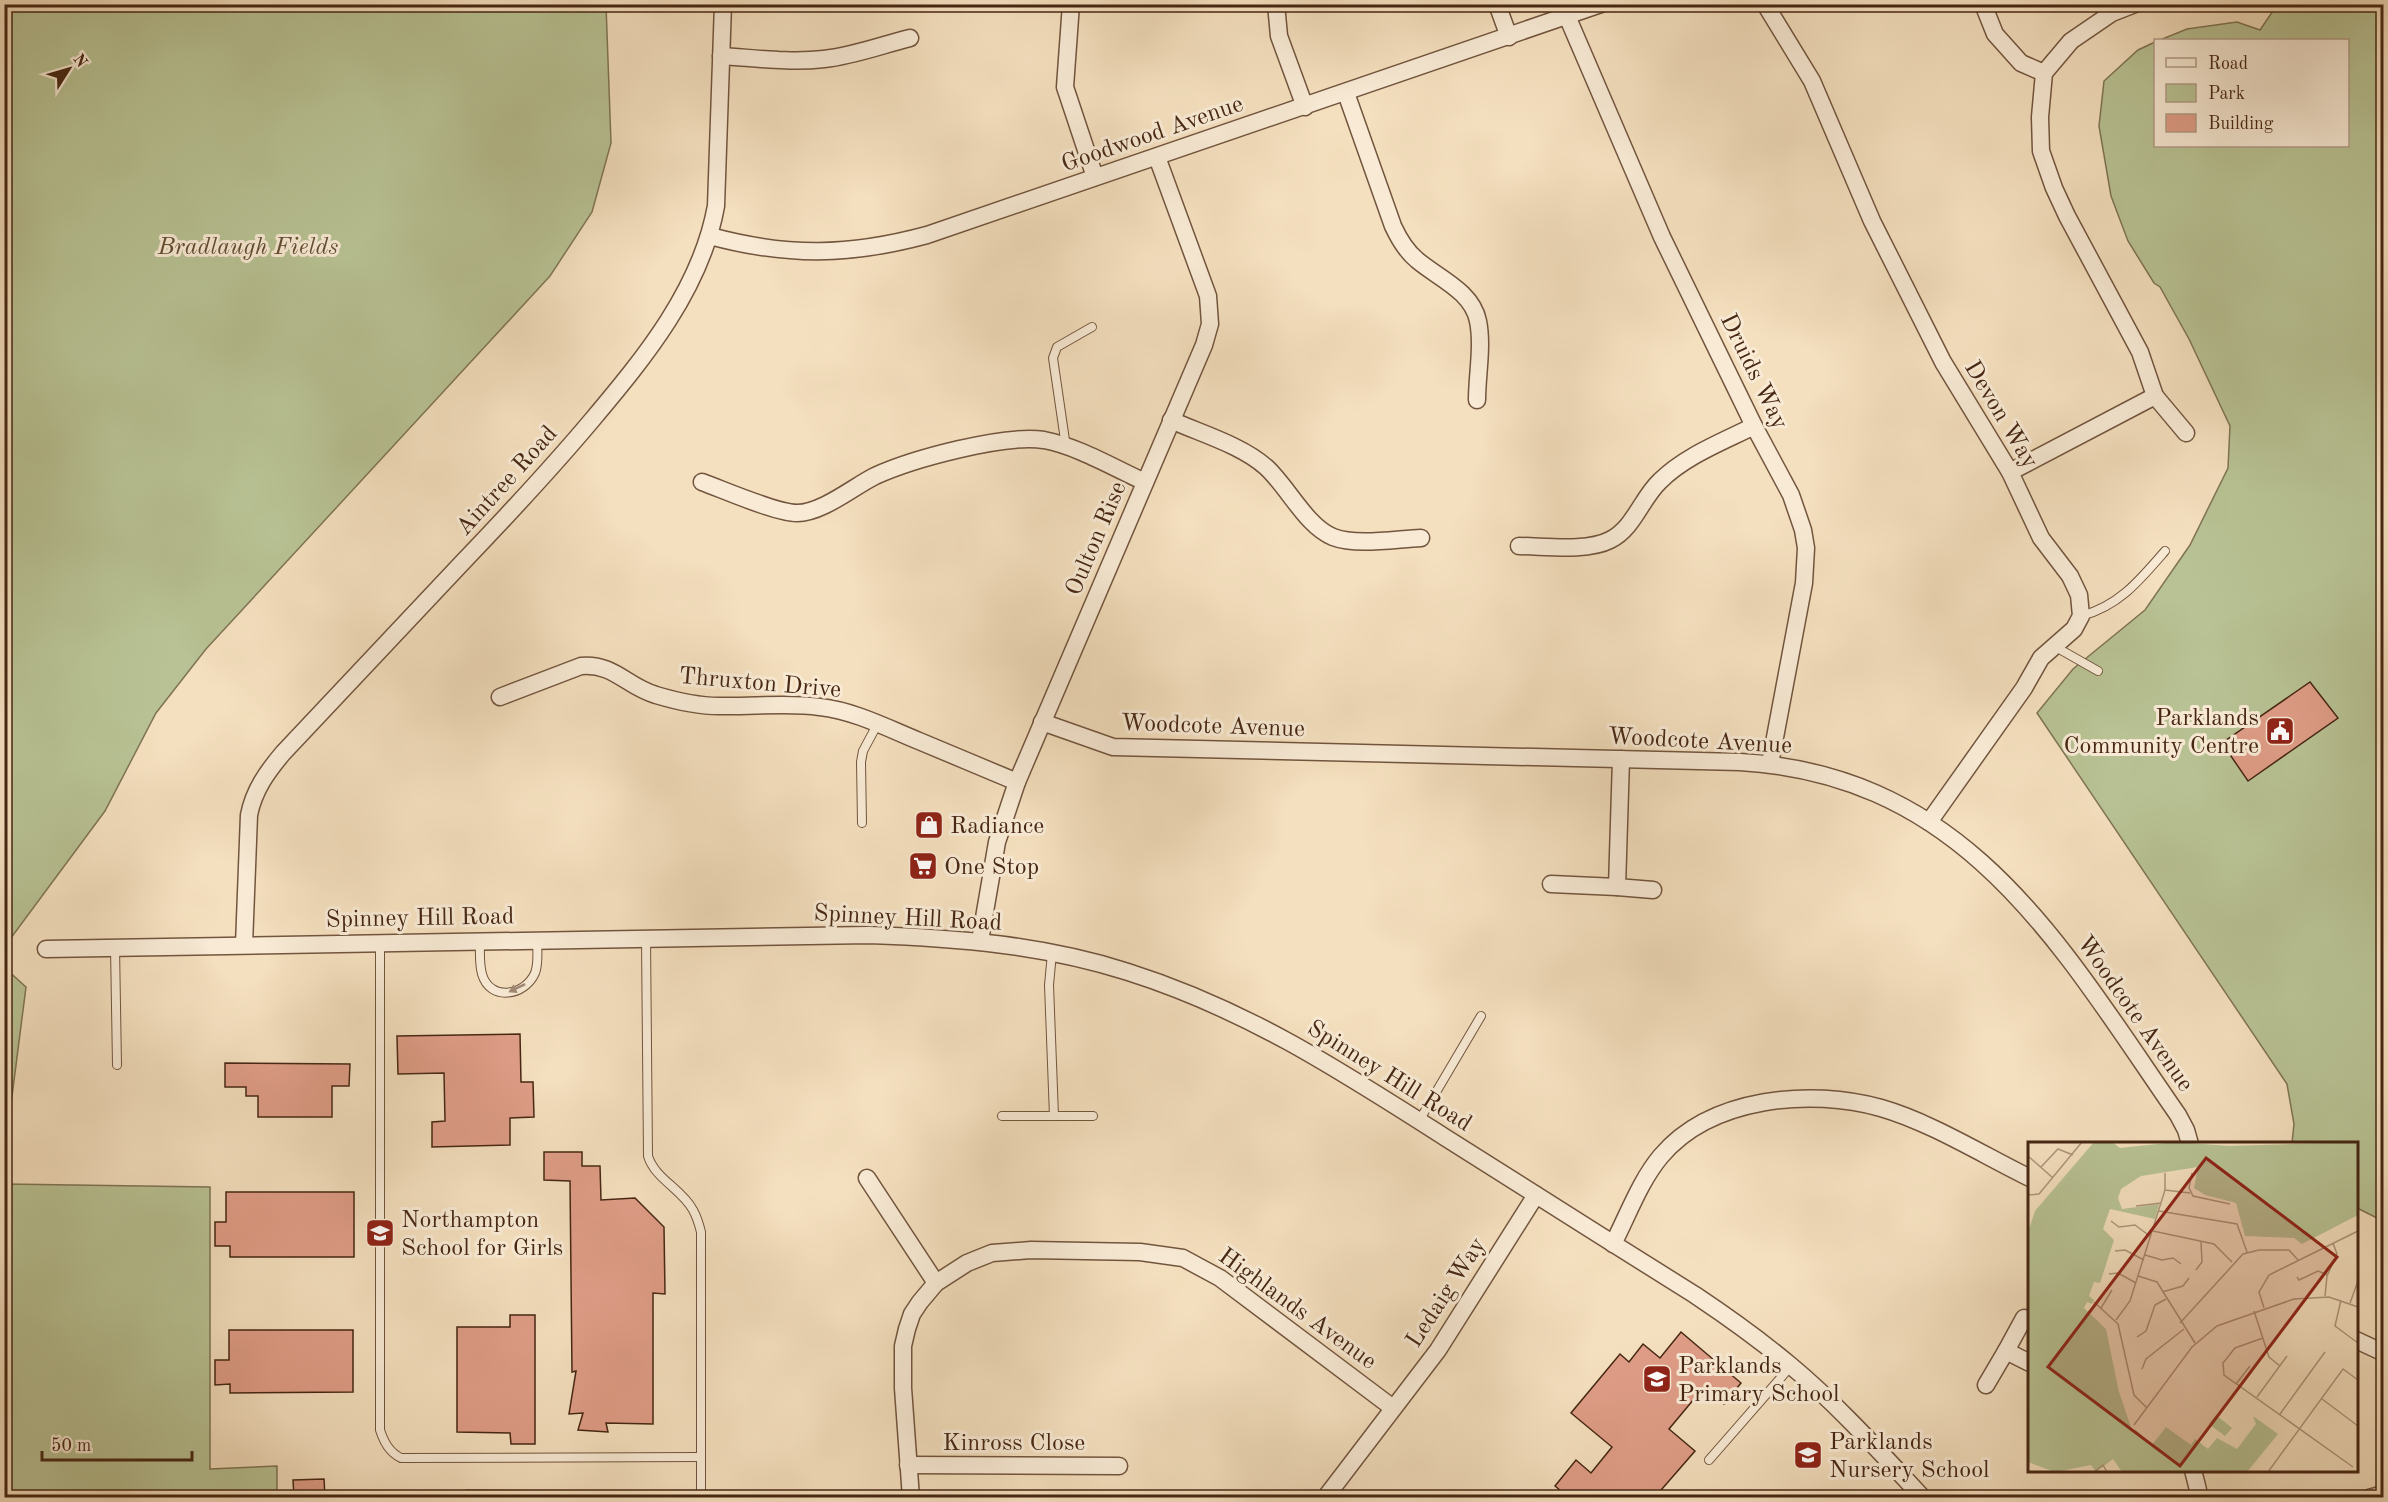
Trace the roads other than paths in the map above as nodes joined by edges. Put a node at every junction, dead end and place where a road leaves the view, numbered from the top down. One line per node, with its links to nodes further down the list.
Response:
1 (723, 4): 12 (street, Aintree Road)
2 (1071, 4): 17 (street)
3 (1276, 4): 15 (street)
4 (1497, 4): 10 (street)
5 (1602, 4): 9 (street, Goodwood Avenue)
6 (1765, 4): 26 (street, Devon Way)
7 (1983, 4): 13 (street)
8 (2135, 4): 13 (street)
9 (1567, 16): 10 (street, Goodwood Avenue); 23 (street, Druids Way)
10 (1509, 37): 14 (street, Goodwood Avenue)
11 (910, 38): 12 (street)
12 (721, 56): 18 (street, Aintree Road)
13 (2044, 73): 20 (street)
14 (1346, 93): 15 (street, Goodwood Avenue); 21 (street)
15 (1305, 106): 16 (street, Goodwood Avenue)
16 (1157, 157): 17 (street, Goodwood Avenue); 22 (street, Oulton Rise)
17 (1095, 177): 18 (street, Goodwood Avenue)
18 (710, 236): 51 (street, Aintree Road)
19 (1092, 327): 25 (lane)
20 (2155, 396): 24 (street); 26 (street)
21 (1477, 400)
22 (1171, 420): 28 (street, Oulton Rise); 29 (street)
23 (1754, 426): 30 (street); 39 (street, Druids Way)
24 (2186, 433)
25 (1066, 448): 27 (street); 28 (street)
26 (2010, 472): 32 (street, Devon Way)
27 (702, 482)
28 (1145, 482): 36 (street, Oulton Rise)
29 (1421, 537)
30 (1519, 546)
31 (2165, 551): 32 (lane)
32 (2081, 616): 33 (street)
33 (2054, 646): 34 (lane); 41 (street)
34 (2098, 671)
35 (500, 697): 37 (street, Thruxton Drive)
36 (1042, 722): 38 (street, Woodcote Avenue); 40 (street, Oulton Rise)
37 (878, 723): 40 (street, Thruxton Drive); 42 (lane)
38 (1621, 759): 39 (street, Woodcote Avenue); 44 (street)
39 (1770, 764): 41 (street, Woodcote Avenue)
40 (1017, 782): 49 (street, Oulton Rise)
41 (1929, 822): 61 (street, Woodcote Avenue)
42 (862, 823)
43 (1551, 884): 44 (street)
44 (1617, 887): 45 (street)
45 (1653, 890)
46 (646, 937): 47 (street, Spinney Hill Road); 49 (street, Spinney Hill Road); 75 (lane)
47 (537, 939): 48 (street, Spinney Hill Road); 48 (lane, one-way to 48)
48 (480, 940): 50 (street, Spinney Hill Road)
49 (980, 941): 54 (street, Spinney Hill Road)
50 (380, 942): 51 (street, Spinney Hill Road); 75 (lane)
51 (244, 945): 52 (street, Spinney Hill Road)
52 (115, 947): 53 (street, Spinney Hill Road); 56 (lane)
53 (46, 949)
54 (1052, 953): 58 (lane); 60 (street, Spinney Hill Road)
55 (1481, 1016): 60 (lane)
56 (117, 1065)
57 (1002, 1116): 58 (lane)
58 (1054, 1116): 59 (lane)
59 (1093, 1116)
60 (1419, 1121): 64 (street, Spinney Hill Road)
61 (2190, 1142)
62 (2028, 1177): 65 (street)
63 (867, 1179): 66 (street)
64 (1536, 1195): 65 (street, Spinney Hill Road); 74 (street, Ledaig Way)
65 (1613, 1244): 72 (street, Spinney Hill Road)
66 (936, 1283): 74 (street, Highlands Avenue); 77 (street, Highlands Avenue)
67 (2024, 1318): 69 (street)
68 (2358, 1341): 70 (street)
69 (2006, 1350): 71 (street); 73 (street)
70 (2384, 1353)
71 (2028, 1362)
72 (1791, 1366): 76 (lane); 84 (street, Spinney Hill Road)
73 (1986, 1385)
74 (1393, 1408): 83 (street, Ledaig Way)
75 (701, 1456): 81 (lane)
76 (1709, 1460)
77 (909, 1465): 78 (street, Kinross Close); 82 (street, Highlands Avenue)
78 (1119, 1466)
79 (2194, 1472): 85 (street)
80 (2384, 1494): 86 (street)
81 (702, 1497)
82 (911, 1497)
83 (1325, 1497)
84 (1923, 1497)
85 (2200, 1497)
86 (2369, 1497)

